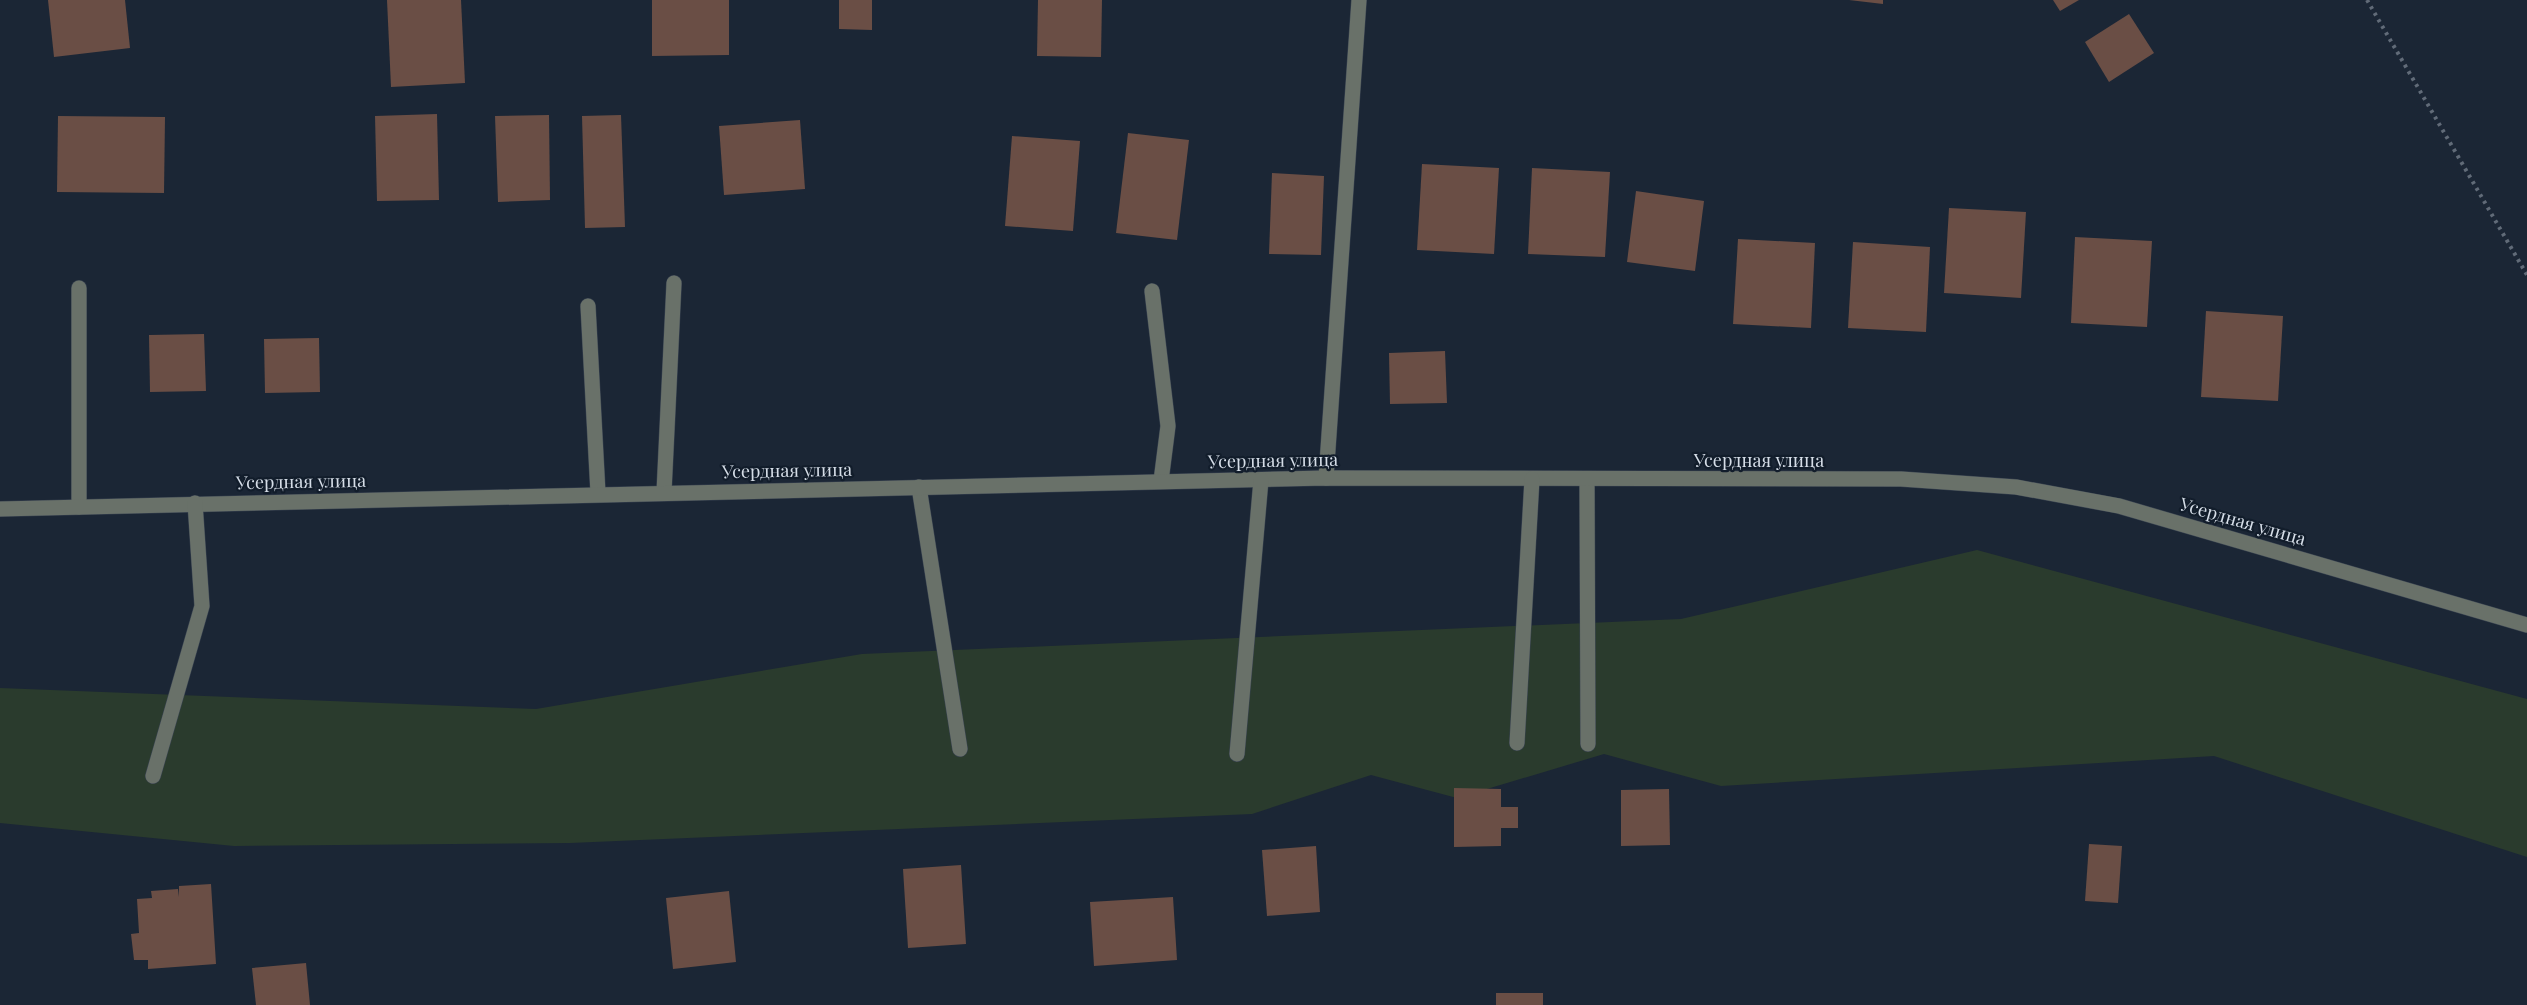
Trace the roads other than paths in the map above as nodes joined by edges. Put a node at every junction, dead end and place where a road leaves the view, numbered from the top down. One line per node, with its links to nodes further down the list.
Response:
1 (1359, 0): 6 (street)
2 (674, 283): 12 (street)
3 (79, 288): 15 (street)
4 (1152, 291): 10 (street)
5 (588, 306): 13 (street)
6 (1326, 478): 7 (street, Усердная улица); 9 (street, Усердная улица)
7 (1532, 479): 8 (street, Усердная улица); 18 (street)
8 (1587, 479): 17 (street, Усердная улица); 19 (street)
9 (1261, 480): 10 (street, Усердная улица); 21 (street)
10 (1161, 482): 11 (street, Усердная улица)
11 (919, 487): 12 (street, Усердная улица); 20 (street)
12 (664, 492): 13 (street, Усердная улица)
13 (598, 493): 14 (street, Усердная улица)
14 (195, 503): 15 (street, Усердная улица); 22 (street)
15 (79, 507): 16 (street, Усердная улица)
16 (0, 509)
17 (2527, 625)
18 (1517, 742)
19 (1588, 744)
20 (960, 749)
21 (1237, 754)
22 (153, 776)

